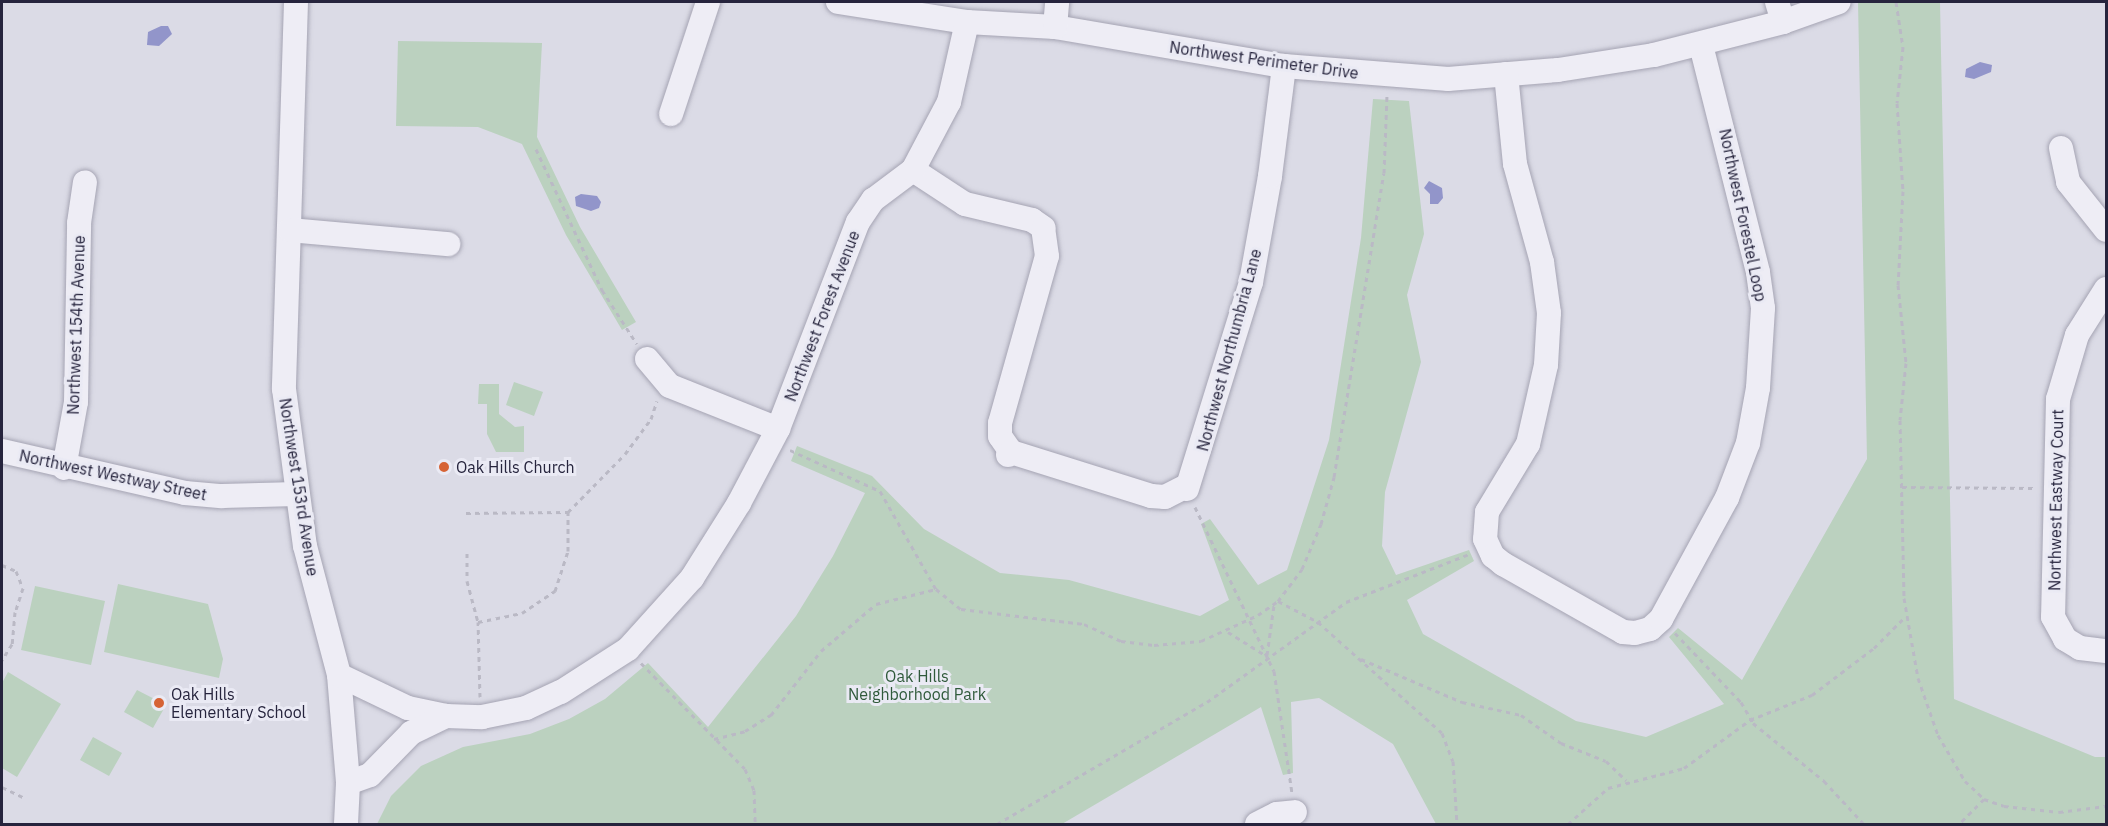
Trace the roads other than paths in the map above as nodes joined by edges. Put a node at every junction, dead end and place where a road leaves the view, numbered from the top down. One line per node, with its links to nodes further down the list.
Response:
1 (296, 2): 17 (street, Northwest 153rd Avenue)
2 (708, 2): 13 (street)
3 (838, 2): 6 (street, Northwest Perimeter Drive)
4 (1057, 2): 9 (street)
5 (1839, 2): 7 (street, Northwest Perimeter Drive)
6 (863, 4): 8 (street, Northwest Perimeter Drive)
7 (1780, 12): 10 (street, Northwest Perimeter Drive)
8 (967, 22): 9 (street, Northwest Perimeter Drive); 15 (street, Northwest Forest Avenue)
9 (1055, 27): 11 (street, Northwest Perimeter Drive)
10 (1701, 45): 12 (street, Northwest Perimeter Drive); 12 (street, Northwest Forestel Loop)
11 (1284, 66): 12 (street, Northwest Perimeter Drive); 15 (street, Northwest Northumbria Lane)
12 (1506, 74)
13 (671, 114)
14 (2061, 148): 18 (street)
15 (913, 170): 22 (street, Northwest Forest Avenue)
16 (85, 182): 24 (street, Northwest 154th Avenue)
17 (290, 230): 19 (street); 25 (street, Northwest 153rd Avenue)
18 (2106, 230)
19 (448, 244)
20 (2106, 289): 26 (street, Northwest Eastway Court)
21 (647, 359): 22 (street)
22 (778, 429): 28 (street, Northwest Forest Avenue)
23 (2, 451): 24 (street, Northwest Westway Street)
24 (64, 468): 25 (street, Northwest Westway Street)
25 (297, 494): 27 (street, Northwest 153rd Avenue)
26 (2106, 651)
27 (339, 675): 28 (street, Northwest Forest Avenue); 29 (street, Northwest 153rd Avenue)
28 (446, 716): 29 (street, Northwest Forest Avenue)
29 (348, 783): 31 (street, Northwest 153rd Avenue)
30 (1302, 815): 32 (street)
31 (346, 825)
32 (1257, 825)

